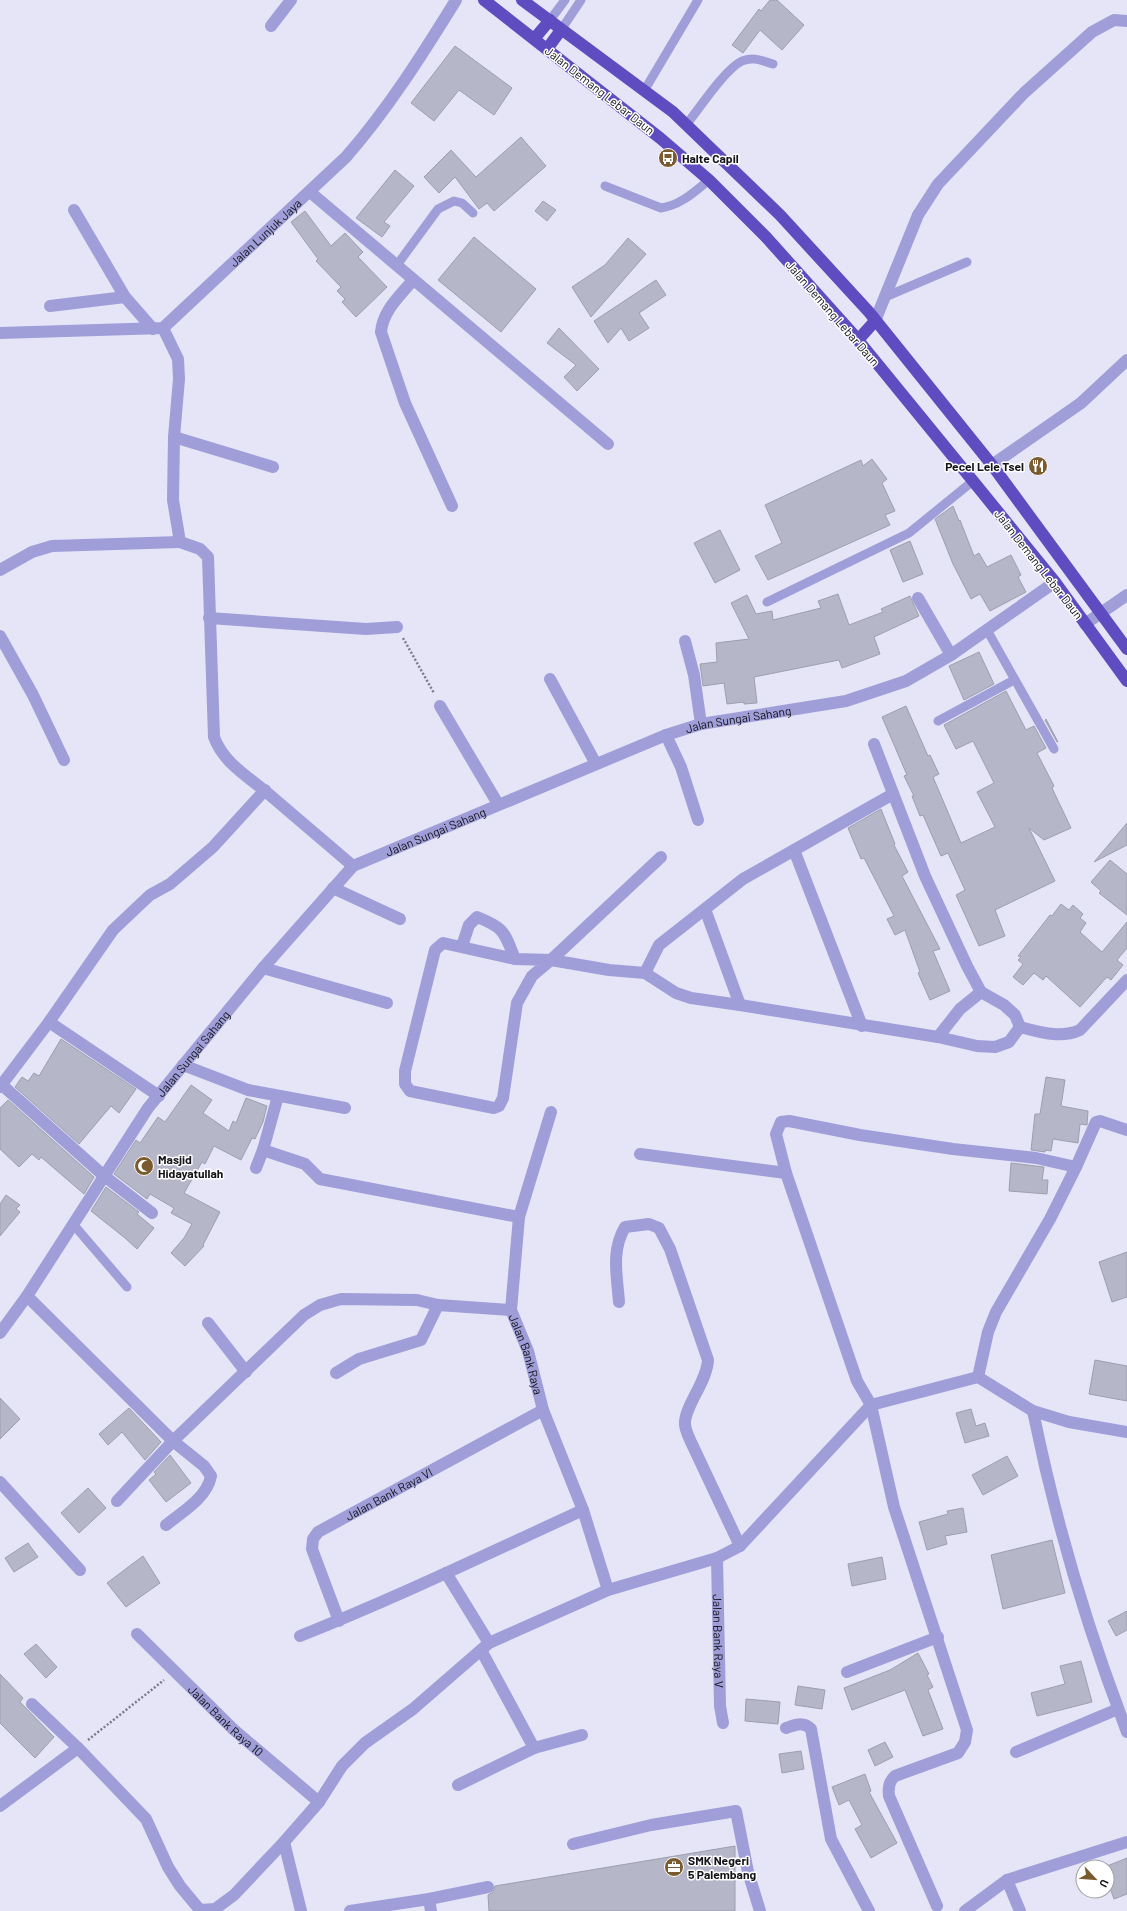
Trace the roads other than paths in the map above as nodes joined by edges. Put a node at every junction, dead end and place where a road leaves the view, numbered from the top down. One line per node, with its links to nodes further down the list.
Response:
1 (291, 0): 10 (street)
2 (456, 0): 19 (street, Jalan Lunjuk Jaya)
3 (484, 0): 12 (highway, Jalan Demang Lebar Daun)
4 (522, 0): 8 (highway, Jalan Demang Lebar Daun)
5 (565, 0): 8 (lane)
6 (581, 0): 11 (lane)
7 (698, 0): 15 (lane)
8 (550, 20): 11 (highway, Jalan Demang Lebar Daun); 12 (highway)
9 (1127, 20): 26 (street)
10 (271, 26)
11 (561, 30): 13 (highway); 15 (highway, Jalan Demang Lebar Daun)
12 (534, 39): 13 (highway, Jalan Demang Lebar Daun)
13 (547, 50): 17 (highway, Jalan Demang Lebar Daun)
14 (773, 64): 16 (lane)
15 (644, 91): 16 (highway, Jalan Demang Lebar Daun)
16 (686, 125): 28 (highway, Jalan Demang Lebar Daun)
17 (709, 180): 18 (lane); 31 (highway, Jalan Demang Lebar Daun)
18 (605, 186)
19 (310, 192): 23 (street); 29 (street, Jalan Lunjuk Jaya)
20 (74, 210): 25 (street)
21 (473, 213): 23 (lane)
22 (967, 262): 26 (lane)
23 (397, 265): 24 (street)
24 (413, 280): 34 (street); 38 (street)
25 (125, 297): 27 (street); 29 (street)
26 (885, 297): 28 (street)
27 (50, 306)
28 (875, 321): 31 (highway); 35 (highway, Jalan Demang Lebar Daun)
29 (158, 329): 30 (street); 33 (street)
30 (0, 332)
31 (858, 340): 37 (highway, Jalan Demang Lebar Daun)
32 (1127, 360): 35 (street)
33 (174, 437): 36 (street); 39 (street)
34 (608, 444)
35 (992, 465): 45 (highway, Jalan Demang Lebar Daun)
36 (273, 467)
37 (973, 481): 41 (highway, Jalan Demang Lebar Daun); 44 (lane)
38 (452, 506)
39 (180, 542): 40 (street); 46 (street)
40 (0, 570)
41 (1055, 582): 47 (highway, Jalan Demang Lebar Daun); 49 (street, Jalan Sungai Sahang)
42 (1127, 595): 45 (street)
43 (918, 598): 53 (street)
44 (767, 602)
45 (1100, 614): 47 (street); 52 (highway, Jalan Demang Lebar Daun)
46 (209, 618): 48 (street); 65 (street)
47 (1085, 624): 56 (highway, Jalan Demang Lebar Daun)
48 (397, 627)
49 (987, 630): 53 (street, Jalan Sungai Sahang); 55 (lane)
50 (0, 636): 63 (street)
51 (685, 641): 59 (street)
52 (1127, 649)
53 (951, 655): 59 (street, Jalan Sungai Sahang)
54 (550, 679): 64 (street)
55 (1014, 680): 58 (lane); 62 (lane)
56 (1127, 681)
57 (440, 706): 67 (street)
58 (938, 721)
59 (701, 724): 60 (street, Jalan Sungai Sahang)
60 (666, 734): 64 (street, Jalan Sungai Sahang); 68 (street)
61 (874, 744): 66 (street)
62 (1054, 749)
63 (64, 760)
64 (596, 764): 67 (street, Jalan Sungai Sahang)
65 (265, 790): 71 (street); 84 (street)
66 (893, 794): 69 (street); 81 (street)
67 (498, 804): 71 (street, Jalan Sungai Sahang)
68 (698, 820)
69 (794, 850): 73 (street); 85 (street)
70 (660, 858): 77 (street)
71 (353, 866): 72 (street, Jalan Sungai Sahang)
72 (333, 888): 74 (street); 78 (street, Jalan Sungai Sahang)
73 (705, 909): 79 (street); 83 (street)
74 (400, 919)
75 (462, 946): 76 (street); 76 (street); 77 (street)
76 (515, 959): 77 (street)
77 (551, 960): 79 (street)
78 (263, 968): 82 (street); 88 (street, Jalan Sungai Sahang)
79 (645, 973): 83 (street)
80 (1127, 980): 86 (street)
81 (981, 992): 86 (street); 87 (street)
82 (387, 1003)
83 (740, 1005): 85 (street)
84 (50, 1022): 89 (street); 90 (street)
85 (862, 1026): 87 (street)
86 (1020, 1027): 87 (street)
87 (938, 1037)
88 (183, 1065): 90 (street, Jalan Sungai Sahang); 91 (street)
89 (1, 1086): 100 (street)
90 (158, 1096): 100 (street, Jalan Sungai Sahang)
91 (278, 1096): 92 (street); 95 (street)
92 (345, 1108)
93 (551, 1112): 102 (street, Jalan Bank Raya)
94 (1127, 1130): 97 (street)
95 (263, 1150): 98 (street); 102 (street)
96 (640, 1154): 99 (street)
97 (1076, 1167): 99 (street); 113 (street)
98 (256, 1168)
99 (786, 1173): 114 (street)
100 (103, 1175): 101 (street); 103 (street, Jalan Sungai Sahang)
101 (152, 1213)
102 (519, 1217): 108 (street, Jalan Bank Raya)
103 (73, 1224): 104 (lane); 105 (street, Jalan Sungai Sahang)
104 (127, 1287)
105 (27, 1296): 110 (street, Jalan Sungai Sahang); 118 (street)
106 (619, 1302): 123 (street)
107 (438, 1305): 108 (street); 111 (street); 112 (street)
108 (511, 1310): 115 (street, Jalan Bank Raya)
109 (208, 1323): 111 (street)
110 (0, 1333)
111 (246, 1372): 118 (street)
112 (336, 1374)
113 (978, 1377): 114 (street); 116 (street)
114 (871, 1405): 123 (street); 131 (street)
115 (543, 1410): 121 (street, Jalan Bank Raya); 128 (street, Jalan Bank Raya VI)
116 (1033, 1411): 117 (street); 135 (street)
117 (1127, 1432)
118 (174, 1441): 120 (street); 122 (street)
119 (0, 1482): 125 (street)
120 (117, 1501)
121 (582, 1510): 126 (street); 127 (street, Jalan Bank Raya)
122 (166, 1525)
123 (740, 1546): 124 (street)
124 (717, 1558): 127 (street); 136 (street, Jalan Bank Raya V)
125 (80, 1570)
126 (446, 1573): 128 (street); 132 (street)
127 (608, 1590): 132 (street)
128 (339, 1621): 130 (street)
129 (137, 1634): 144 (street, Jalan Bank Raya 10)
130 (300, 1636)
131 (938, 1637): 133 (street); 152 (street)
132 (485, 1646): 141 (street); 144 (street)
133 (847, 1672)
134 (32, 1704): 140 (street)
135 (1118, 1709): 138 (street); 142 (street)
136 (723, 1723)
137 (786, 1728): 158 (street)
138 (1127, 1732)
139 (582, 1735): 141 (street)
140 (78, 1748): 145 (street); 153 (street)
141 (534, 1748): 143 (street)
142 (1016, 1752)
143 (458, 1785)
144 (319, 1802): 146 (street)
145 (0, 1806)
146 (284, 1842): 153 (street); 154 (street)
147 (1127, 1842): 149 (street)
148 (573, 1844): 157 (street)
149 (1007, 1880): 159 (street); 160 (street)
150 (488, 1887): 151 (street)
151 (429, 1899): 155 (street); 156 (street)
152 (937, 1906)
153 (200, 1911)
154 (301, 1911)
155 (350, 1911)
156 (431, 1911)
157 (760, 1911)
158 (869, 1911)
159 (966, 1911)
160 (1020, 1911)

